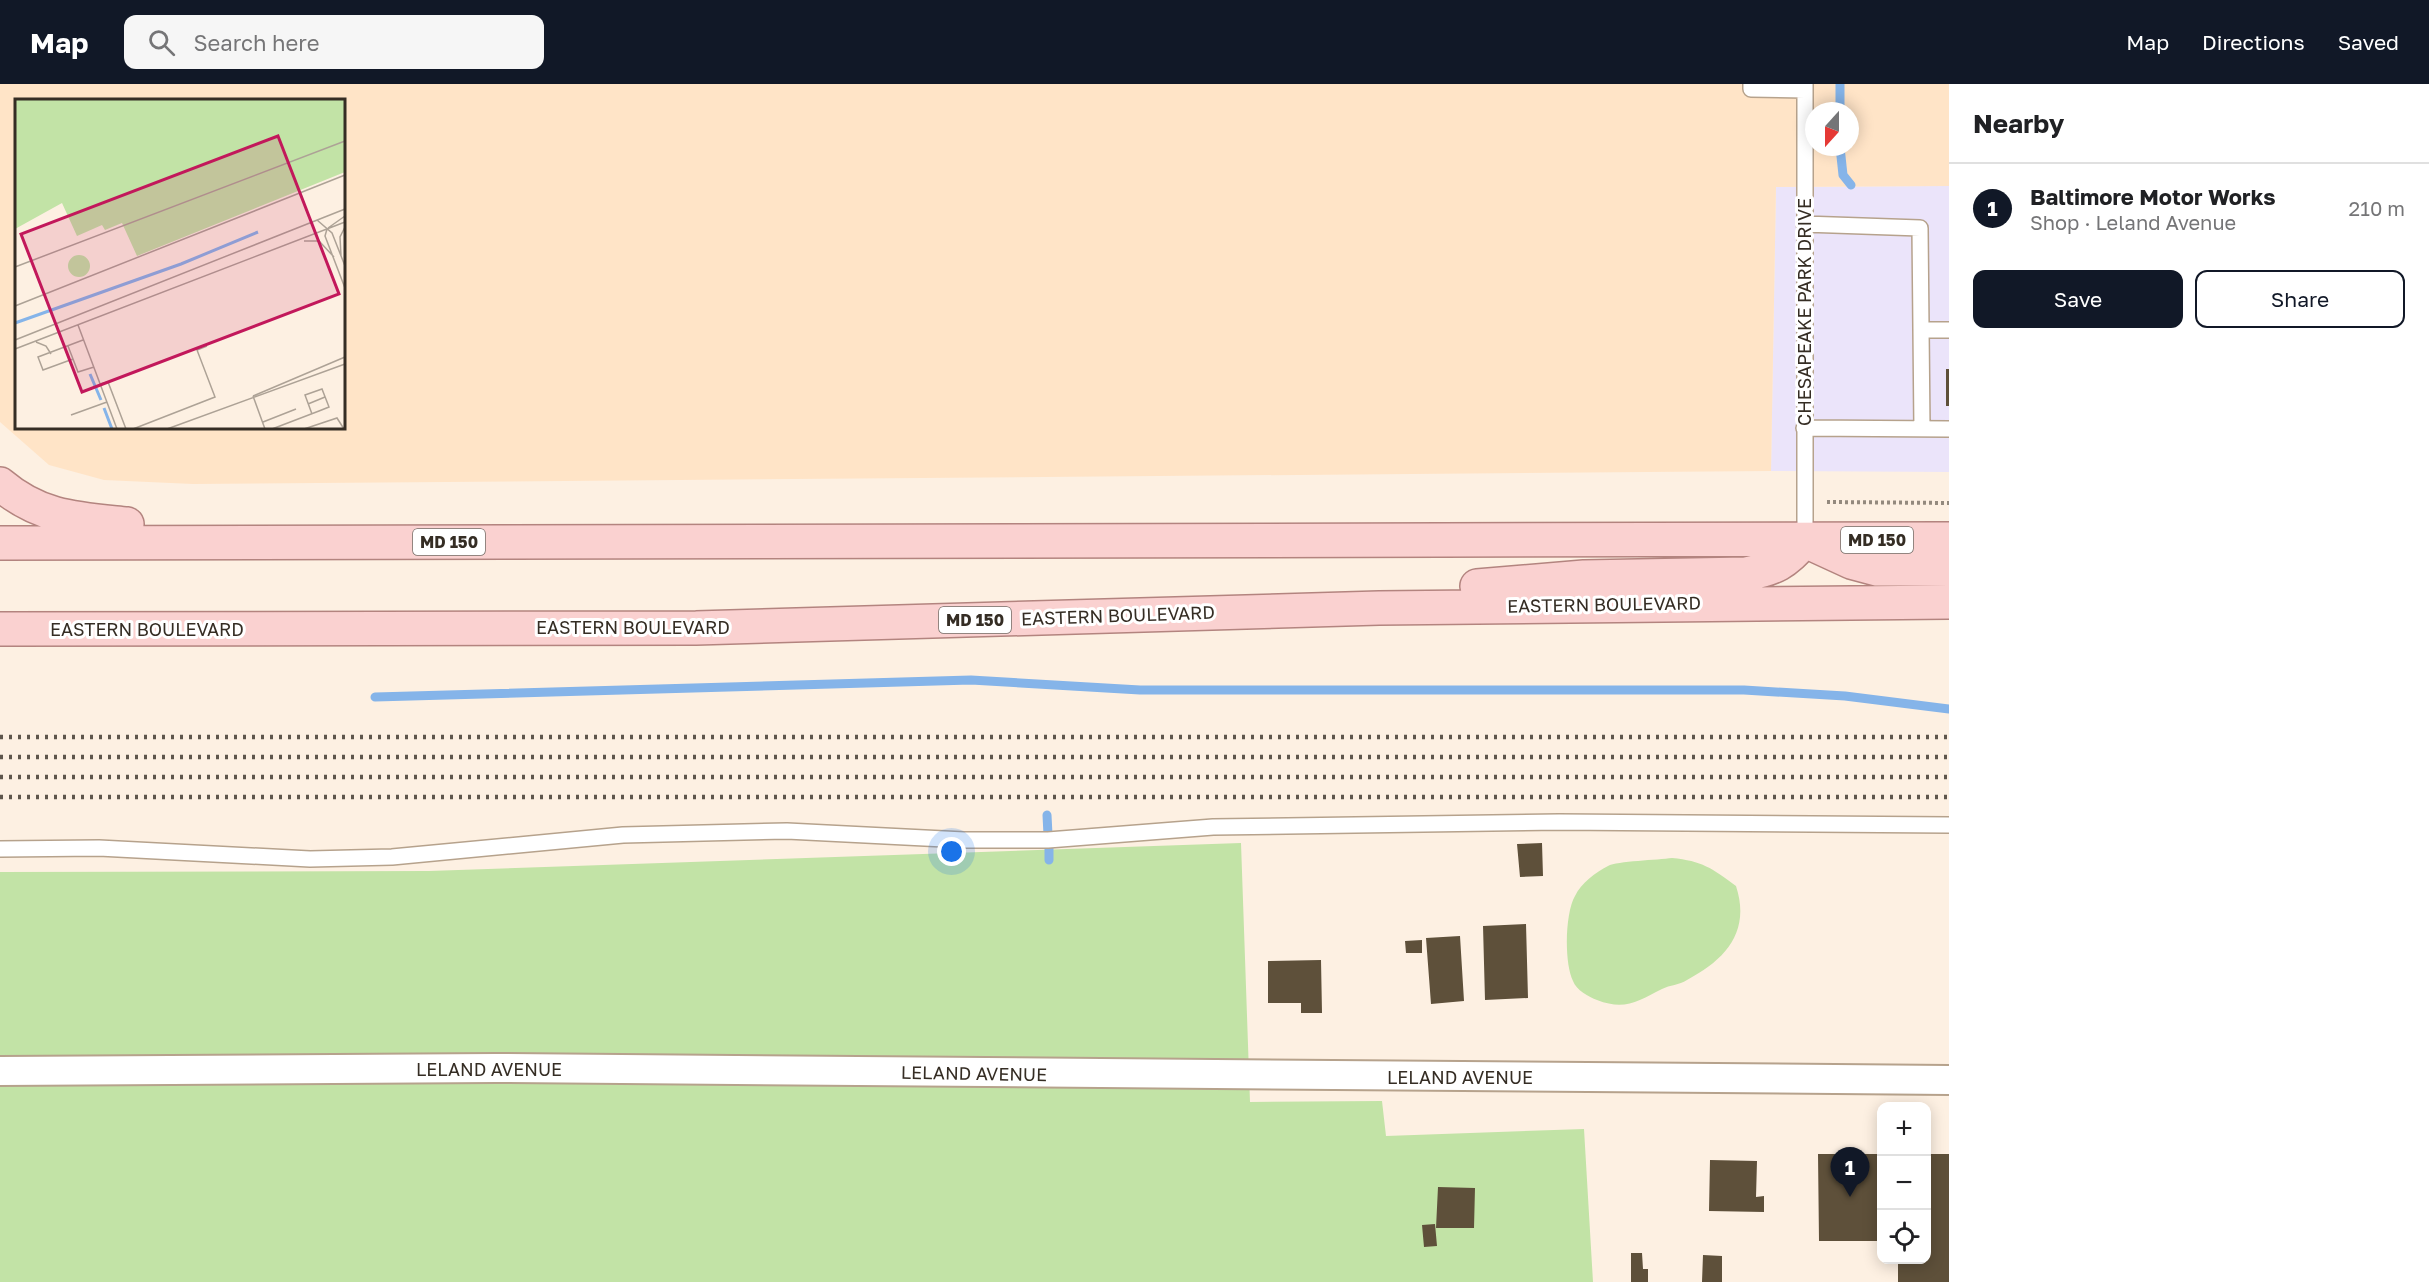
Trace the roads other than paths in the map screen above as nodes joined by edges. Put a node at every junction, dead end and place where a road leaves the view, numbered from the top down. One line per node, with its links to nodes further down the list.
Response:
1 (1751, 84): 2 (lane)
2 (1805, 87): 3 (lane, CHESAPEAKE PARK DRIVE)
3 (1804, 224): 4 (lane); 6 (lane, CHESAPEAKE PARK DRIVE)
4 (1921, 330): 5 (lane); 7 (lane)
5 (1949, 330)
6 (1804, 428): 7 (lane); 11 (lane, CHESAPEAKE PARK DRIVE)
7 (1922, 429): 8 (lane)
8 (1949, 429)
9 (0, 484): 12 (main road)
10 (1949, 539): 11 (main road, MD 150)
11 (1804, 540): 12 (main road, MD 150); 14 (main road); 16 (main road)
12 (280, 542): 13 (main road, MD 150)
13 (0, 543)
14 (1949, 569)
15 (1949, 602): 16 (main road, EASTERN BOULEVARD / MD 150)
16 (1379, 608): 17 (main road, EASTERN BOULEVARD / MD 150)
17 (0, 629)
18 (1949, 825): 19 (lane)
19 (0, 849)
20 (0, 1071): 21 (street, LELAND AVENUE)
21 (1949, 1080)

